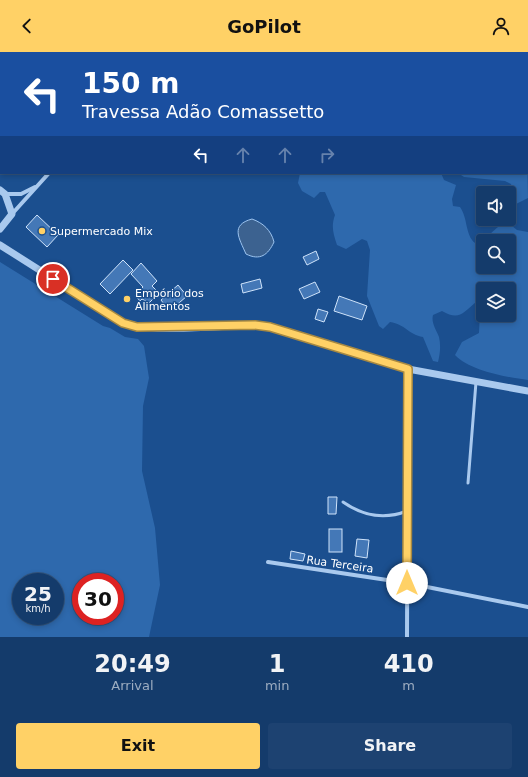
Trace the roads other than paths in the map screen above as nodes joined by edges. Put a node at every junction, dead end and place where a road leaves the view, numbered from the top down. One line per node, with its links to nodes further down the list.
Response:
1 (48, 174): 2 (street)
2 (37, 186): 3 (street); 4 (street)
3 (3, 192): 4 (street)
4 (12, 214): 5 (street)
5 (0, 229)
6 (0, 245): 7 (street)
7 (408, 369): 8 (street); 12 (street)
8 (476, 382): 9 (street); 10 (lane)
9 (528, 391)
10 (468, 483)
11 (343, 502): 12 (lane)
12 (407, 511): 14 (street)
13 (268, 562): 14 (street, Rua Terceira)
14 (407, 583): 15 (street, Rua Terceira); 16 (street)
15 (528, 607)
16 (407, 637)

